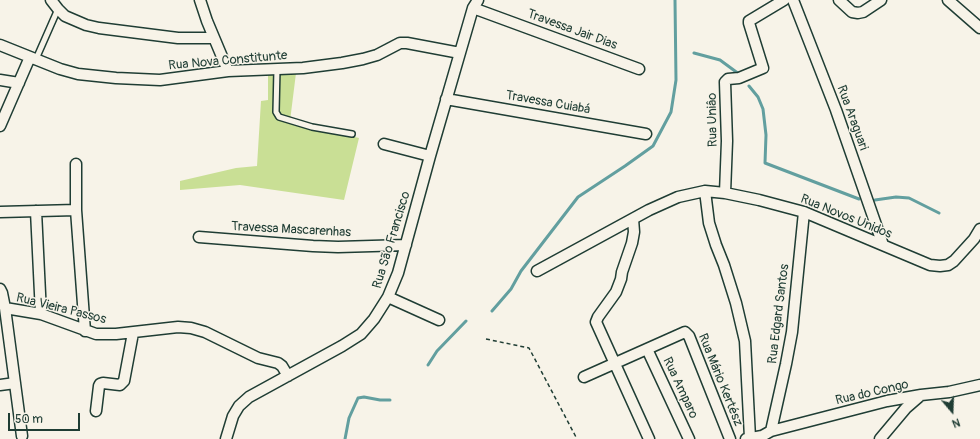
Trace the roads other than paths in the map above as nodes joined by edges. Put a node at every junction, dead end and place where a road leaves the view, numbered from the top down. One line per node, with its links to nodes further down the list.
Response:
1 (51, 0): 9 (street)
2 (200, 0): 11 (street)
3 (784, 0): 28 (street, Rua Uniâo)
4 (793, 0): 37 (street, Rua Araguari)
5 (839, 0): 6 (street)
6 (881, 0)
7 (948, 0): 10 (street)
8 (475, 4): 13 (street, Rua São Francisco); 16 (street, Travessa Jair Dias)
9 (58, 9): 11 (street); 14 (lane)
10 (980, 28)
11 (214, 38): 17 (street)
12 (0, 45): 14 (street, Rua Nova Constitunte)
13 (460, 52): 15 (street, Rua Nova Constitunte); 20 (street, Rua São Francisco)
14 (32, 59): 17 (street, Rua Nova Constitunte); 19 (street)
15 (276, 69): 17 (street, Rua Nova Constitunte); 22 (lane)
16 (639, 69)
17 (228, 71)
18 (0, 80): 19 (street)
19 (19, 83): 21 (street)
20 (446, 99): 23 (street, Travessa Cuiabá); 25 (street, Rua São Francisco)
21 (0, 126)
22 (352, 134)
23 (646, 134)
24 (384, 144): 25 (street)
25 (430, 156): 36 (street, Rua São Francisco)
26 (76, 164): 29 (street)
27 (705, 191): 28 (street, Rua Novos Unidos); 33 (street, Rua Novos Unidos); 62 (street)
28 (725, 194): 32 (street, Rua Novos Unidos)
29 (76, 210): 30 (street); 44 (street)
30 (36, 211): 31 (street); 42 (street)
31 (0, 212)
32 (804, 212): 37 (street, Rua Novos Unidos); 57 (street, Rua Edgard Santos)
33 (633, 219): 38 (street, Rua Novos Unidos); 48 (street)
34 (980, 229): 37 (street, Rua Novos Unidos)
35 (199, 236): 36 (street, Travessa Mascarenhas)
36 (406, 245): 40 (street, Rua São Francisco)
37 (883, 245)
38 (536, 271)
39 (0, 289): 41 (street)
40 (388, 297): 43 (street); 49 (street, Rua São Francisco)
41 (5, 308): 42 (street, Rua Vieira Passos); 46 (street)
42 (41, 314): 44 (street, Rua Vieira Passos)
43 (439, 320)
44 (85, 331): 45 (street, Rua Vieira Passos)
45 (133, 333): 49 (street, Rua Vieira Passos); 55 (street)
46 (4, 336): 51 (street)
47 (647, 349): 48 (street); 60 (street, Rua Amparo); 61 (street, Rua Mário Kertész)
48 (614, 363): 50 (street); 59 (street)
49 (288, 376): 58 (street, Rua São Francisco)
50 (584, 377)
51 (15, 383): 52 (street); 56 (street)
52 (0, 385)
53 (980, 385): 54 (street, Rua do Congo)
54 (921, 395): 57 (street, Rua do Congo); 63 (street)
55 (96, 411)
56 (22, 436)
57 (764, 436): 62 (street, Rua do Congo)
58 (226, 439)
59 (649, 439)
60 (689, 439)
61 (730, 439)
62 (748, 439)
63 (880, 439)

